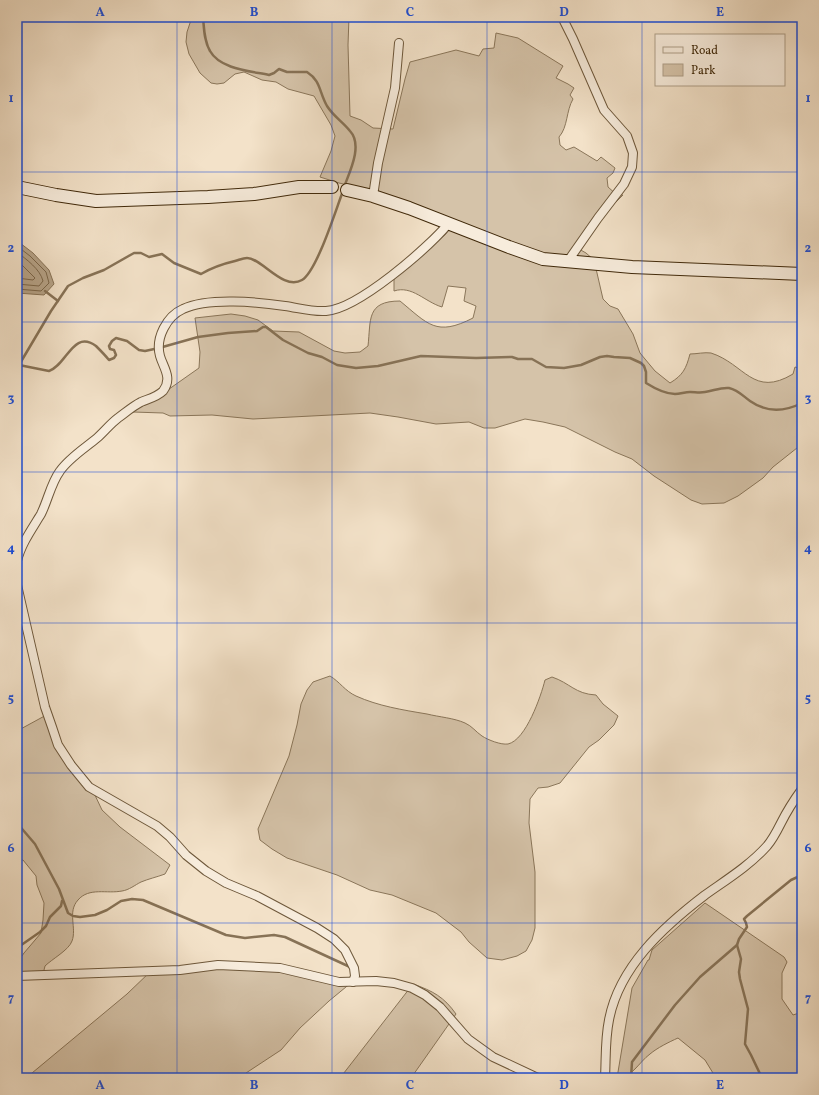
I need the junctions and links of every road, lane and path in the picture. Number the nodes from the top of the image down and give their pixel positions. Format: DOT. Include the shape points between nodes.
graph roads {
  1 [pos="562,17"];
  2 [pos="399,43"];
  3 [pos="17,187"];
  4 [pos="332,187"];
  5 [pos="347,190"];
  6 [pos="373,196"];
  7 [pos="449,223"];
  8 [pos="568,261"];
  9 [pos="802,274"];
  10 [pos="17,561"];
  11 [pos="17,586"];
  12 [pos="802,789"];
  13 [pos="17,976"];
  14 [pos="353,982"];
  15 [pos="538,1078"];
  16 [pos="605,1078"];
  1 -- 8 [label="street" via="604,110 627,136 633,153 632,167 624,184"];
  2 -- 6 [label="street" via="395,88"];
  3 -- 4 [label="street" via="96,201 254,194 299,187"];
  4 -- 5 [label="street"];
  5 -- 6 [label="street"];
  6 -- 7 [label="street"];
  7 -- 8 [label="street" via="531,255"];
  7 -- 10 [label="street" via="426,247 366,294 337,308 320,311 286,306 206,302 182,309 163,329 159,342 159,355 167,376 162,391 140,402 116,420 60,471"];
  8 -- 9 [label="street" via="632,267"];
  11 -- 14 [label="street" via="45,708 58,745 89,787 157,826 206,871 226,883 258,896 334,939 345,950 354,968"];
  12 -- 16 [label="street" via="772,840 738,872 700,899 654,939 631,967 611,1010 606,1032"];
  13 -- 14 [label="street" via="180,970 218,965 280,968 339,982"];
  14 -- 15 [label="street" via="394,983 419,991 440,1007 468,1039 493,1058"];
}
